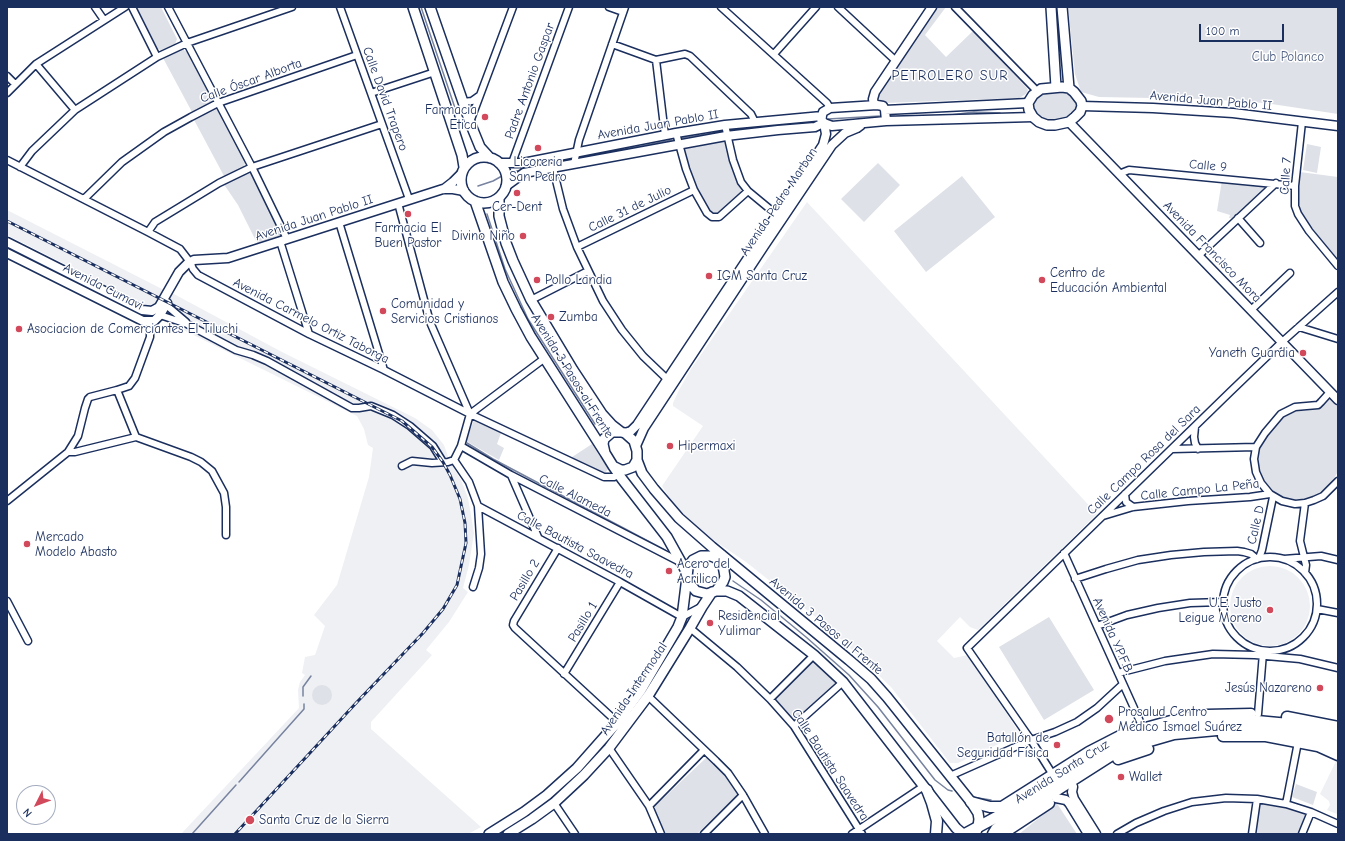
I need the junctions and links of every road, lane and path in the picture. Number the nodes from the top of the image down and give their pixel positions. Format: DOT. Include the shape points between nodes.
graph roads {
  1 [pos="95,7"];
  2 [pos="125,7"];
  3 [pos="132,7"];
  4 [pos="168,7"];
  5 [pos="292,7"];
  6 [pos="340,7"];
  7 [pos="413,7"];
  8 [pos="513,7"];
  9 [pos="569,7"];
  10 [pos="609,7"];
  11 [pos="816,7"];
  12 [pos="838,7"];
  13 [pos="932,7"];
  14 [pos="955,7"];
  15 [pos="1051,7"];
  16 [pos="1062,7"];
  17 [pos="725,8"];
  18 [pos="624,9"];
  19 [pos="426,12"];
  20 [pos="104,20"];
  21 [pos="186,43"];
  22 [pos="612,44"];
  23 [pos="774,54"];
  24 [pos="357,55"];
  25 [pos="158,57"];
  26 [pos="656,60"];
  27 [pos="896,61"];
  28 [pos="36,64"];
  29 [pos="435,72"];
  30 [pos="7,76"];
  31 [pos="15,84"];
  32 [pos="1056,87"];
  33 [pos="1069,88"];
  34 [pos="1037,91"];
  35 [pos="7,93"];
  36 [pos="371,93"];
  37 [pos="479,96"];
  38 [pos="463,102"];
  39 [pos="218,103"];
  40 [pos="1028,103"];
  41 [pos="874,105"];
  42 [pos="1082,106"];
  43 [pos="830,108"];
  44 [pos="75,110"];
  45 [pos="885,110"];
  46 [pos="1033,116"];
  47 [pos="823,121"];
  48 [pos="886,121"];
  49 [pos="470,122"];
  50 [pos="754,122"];
  51 [pos="1069,122"];
  52 [pos="1302,122"];
  53 [pos="382,124"];
  54 [pos="862,124"];
  55 [pos="725,125"];
  56 [pos="1338,126"];
  57 [pos="676,133"];
  58 [pos="665,135"];
  59 [pos="726,136"];
  60 [pos="679,145"];
  61 [pos="577,152"];
  62 [pos="490,158"];
  63 [pos="7,160"];
  64 [pos="499,163"];
  65 [pos="512,163"];
  66 [pos="574,164"];
  67 [pos="20,167"];
  68 [pos="252,167"];
  69 [pos="553,168"];
  70 [pos="463,170"];
  71 [pos="1119,174"];
  72 [pos="1276,183"];
  73 [pos="506,186"];
  74 [pos="1295,186"];
  75 [pos="443,189"];
  76 [pos="694,190"];
  77 [pos="464,191"];
  78 [pos="748,191"];
  79 [pos="499,198"];
  80 [pos="84,199"];
  81 [pos="409,199"];
  82 [pos="475,202"];
  83 [pos="398,203"];
  84 [pos="777,215"];
  85 [pos="1238,218"];
  86 [pos="339,222"];
  87 [pos="148,232"];
  88 [pos="283,240"];
  89 [pos="7,242"];
  90 [pos="1260,243"];
  91 [pos="577,247"];
  92 [pos="8,255"];
  93 [pos="1198,256"];
  94 [pos="187,264"];
  95 [pos="1338,266"];
  96 [pos="588,271"];
  97 [pos="1290,273"];
  98 [pos="102,289"];
  99 [pos="1338,292"];
  100 [pos="98,298"];
  101 [pos="531,300"];
  102 [pos="166,305"];
  103 [pos="1251,310"];
  104 [pos="160,315"];
  105 [pos="150,322"];
  106 [pos="188,324"];
  107 [pos="1299,327"];
  108 [pos="310,334"];
  109 [pos="1338,339"];
  110 [pos="1282,342"];
  111 [pos="545,358"];
  112 [pos="384,370"];
  113 [pos="667,379"];
  114 [pos="117,390"];
  115 [pos="1330,392"];
  116 [pos="1338,400"];
  117 [pos="470,414"];
  118 [pos="1195,427"];
  119 [pos="623,433"];
  120 [pos="136,437"];
  121 [pos="461,446"];
  122 [pos="636,446"];
  123 [pos="1256,447"];
  124 [pos="1172,449"];
  125 [pos="1198,449"];
  126 [pos="68,452"];
  127 [pos="605,453"];
  128 [pos="454,460"];
  129 [pos="637,460"];
  130 [pos="443,462"];
  131 [pos="402,466"];
  132 [pos="613,466"];
  133 [pos="619,475"];
  134 [pos="511,476"];
  135 [pos="1337,484"];
  136 [pos="1125,494"];
  137 [pos="1271,495"];
  138 [pos="7,501"];
  139 [pos="1305,503"];
  140 [pos="478,506"];
  141 [pos="1133,507"];
  142 [pos="1101,516"];
  143 [pos="226,535"];
  144 [pos="538,537"];
  145 [pos="558,548"];
  146 [pos="1237,551"];
  147 [pos="1064,553"];
  148 [pos="706,555"];
  149 [pos="722,555"];
  150 [pos="1305,557"];
  151 [pos="1258,558"];
  152 [pos="1284,559"];
  153 [pos="1338,560"];
  154 [pos="682,563"];
  155 [pos="1244,564"];
  156 [pos="724,571"];
  157 [pos="1305,574"];
  158 [pos="687,575"];
  159 [pos="1075,579"];
  160 [pos="620,582"];
  161 [pos="473,587"];
  162 [pos="714,592"];
  163 [pos="7,601"];
  164 [pos="1222,602"];
  165 [pos="702,606"];
  166 [pos="1317,608"];
  167 [pos="1338,613"];
  168 [pos="682,617"];
  169 [pos="1097,626"];
  170 [pos="690,628"];
  171 [pos="28,641"];
  172 [pos="1291,647"];
  173 [pos="1263,654"];
  174 [pos="814,655"];
  175 [pos="1300,659"];
  176 [pos="1338,668"];
  177 [pos="1118,673"];
  178 [pos="564,674"];
  179 [pos="843,682"];
  180 [pos="1123,684"];
  181 [pos="648,696"];
  182 [pos="770,698"];
  183 [pos="1258,714"];
  184 [pos="617,722"];
  185 [pos="794,726"];
  186 [pos="1143,728"];
  187 [pos="1338,728"];
  188 [pos="1338,736"];
  189 [pos="1031,740"];
  190 [pos="1298,742"];
  191 [pos="1338,746"];
  192 [pos="609,748"];
  193 [pos="704,750"];
  194 [pos="1338,755"];
  195 [pos="577,768"];
  196 [pos="584,775"];
  197 [pos="1053,775"];
  198 [pos="950,776"];
  199 [pos="1073,787"];
  200 [pos="925,788"];
  201 [pos="743,795"];
  202 [pos="1056,798"];
  203 [pos="1257,799"];
  204 [pos="971,802"];
  205 [pos="554,803"];
  206 [pos="1286,804"];
  207 [pos="649,806"];
  208 [pos="1015,807"];
  209 [pos="1000,808"];
  210 [pos="1311,812"];
  211 [pos="991,820"];
  212 [pos="1338,824"];
  213 [pos="977,831"];
  214 [pos="860,832"];
  215 [pos="1091,833"];
  216 [pos="489,834"];
  217 [pos="508,834"];
  218 [pos="575,834"];
  219 [pos="661,834"];
  220 [pos="704,834"];
  221 [pos="765,834"];
  222 [pos="852,834"];
  223 [pos="936,834"];
  224 [pos="964,834"];
  225 [pos="993,834"];
  226 [pos="1002,834"];
  227 [pos="1117,834"];
  228 [pos="1252,834"];
  229 [pos="1302,834"];
  1 -- 20 [label="street"];
  2 -- 20 [label="street"];
  3 -- 25 [label="street"];
  4 -- 21 [label="street"];
  5 -- 21 [label="street"];
  6 -- 24 [label="street, Calle David Trapero"];
  7 -- 19 [label="main road"];
  8 -- 37 [label="street"];
  9 -- 65 [label="street, Padre Antonio Gaspar"];
  10 -- 18 [label="street"];
  11 -- 23 [label="street"];
  12 -- 27 [label="street"];
  13 -- 27 [label="street"];
  14 -- 34 [label="street"];
  15 -- 32 [label="main road"];
  16 -- 33 [label="main road"];
  17 -- 23 [label="street"];
  18 -- 22 [label="street"];
  19 -- 29 [label="main road"];
  19 -- 38 [label="main road"];
  20 -- 28 [label="street"];
  21 -- 25 [label="street"];
  21 -- 39 [label="street"];
  22 -- 26 [label="street"];
  22 -- 61 [label="street" via="578,140"];
  23 -- 43 [label="street"];
  24 -- 36 [label="street, Calle David Trapero"];
  24 -- 39 [label="street, Calle Óscar Alborta"];
  25 -- 44 [label="street"];
  26 -- 50 [label="street" via="685,54 690,56 751,114"];
  26 -- 58 [label="street"];
  27 -- 41 [label="street" via="875,92"];
  28 -- 31 [label="street"];
  28 -- 44 [label="street"];
  29 -- 36 [label="street"];
  29 -- 70 [label="main road" via="462,155"];
  30 -- 31 [label="street"];
  31 -- 35 [label="street"];
  32 -- 33 [label="main road"];
  32 -- 34 [label="main road"];
  33 -- 42 [label="main road" via="1079,97"];
  34 -- 40 [label="main road"];
  36 -- 53 [label="street, Calle David Trapero"];
  37 -- 38 [label="street" via="472,101"];
  37 -- 49 [label="street"];
  38 -- 49 [label="main road"];
  39 -- 68 [label="street"];
  39 -- 80 [label="street, Calle Óscar Alborta" via="164,132 134,153"];
  40 -- 45 [label="street"];
  40 -- 46 [label="main road"];
  41 -- 43 [label="street"];
  41 -- 45 [label="street" via="883,106"];
  42 -- 51 [label="main road" via="1080,112"];
  42 -- 52 [label="street, Avenida Juan Pablo II" via="1233,113"];
  43 -- 47 [label="street" via="823,112"];
  44 -- 67 [label="street" via="32,151"];
  45 -- 48 [label="street"];
  46 -- 48 [label="street"];
  46 -- 51 [label="main road" via="1039,122 1048,125"];
  47 -- 50 [label="street, Avenida Juan Pablo II"];
  47 -- 54 [label="street" via="832,126"];
  47 -- 59 [label="street, Avenida Juan Pablo II" via="815,127"];
  47 -- 84 [label="street, Avenida Pedro Marban" via="826,134 824,145"];
  48 -- 54 [label="street"];
  49 -- 62 [label="main road" via="480,147"];
  50 -- 55 [label="street, Avenida Juan Pablo II"];
  51 -- 71 [label="street, Avenida Francisco Mora"];
  52 -- 56 [label="street, Avenida Juan Pablo II"];
  52 -- 74 [label="street, Calle 7"];
  53 -- 68 [label="street"];
  53 -- 81 [label="street, Calle David Trapero"];
  54 -- 122 [label="street, Avenida Pedro Marban" via="845,133 832,145 644,428"];
  55 -- 57 [label="street, Avenida Juan Pablo II"];
  55 -- 59 [label="street"];
  57 -- 58 [label="street, Avenida Juan Pablo II"];
  57 -- 60 [label="street"];
  58 -- 61 [label="street, Avenida Juan Pablo II"];
  59 -- 60 [label="street, Avenida Juan Pablo II"];
  59 -- 78 [label="street" via="737,172"];
  60 -- 66 [label="street, Avenida Juan Pablo II"];
  60 -- 76 [label="street"];
  61 -- 65 [label="street, Avenida Juan Pablo II"];
  61 -- 66 [label="street"];
  62 -- 64 [label="main road"];
  62 -- 70 [label="main road" via="473,160"];
  63 -- 67 [label="street, Avenida Carmelo Ortiz Taborga"];
  64 -- 65 [label="street, Avenida Juan Pablo II"];
  64 -- 73 [label="main road" via="507,176"];
  66 -- 69 [label="street, Avenida Juan Pablo II"];
  67 -- 80 [label="street, Avenida Carmelo Ortiz Taborga"];
  68 -- 87 [label="street" via="219,183 155,222"];
  68 -- 88 [label="street"];
  69 -- 73 [label="street, Avenida Juan Pablo II" via="524,173"];
  69 -- 91 [label="street" via="563,210"];
  70 -- 75 [label="street, Avenida Juan Pablo II"];
  70 -- 77 [label="main road" via="461,179"];
  71 -- 72 [label="street, Calle 9" via="1128,170"];
  71 -- 93 [label="street, Avenida Francisco Mora"];
  72 -- 74 [label="street, Calle 9"];
  72 -- 85 [label="street"];
  73 -- 79 [label="main road"];
  74 -- 95 [label="street, Calle 7" via="1295,206 1298,214"];
  75 -- 77 [label="street, Avenida Juan Pablo II"];
  75 -- 81 [label="street, Avenida Juan Pablo II"];
  76 -- 78 [label="street" via="712,217 718,217"];
  76 -- 91 [label="street, Calle 31 de Julio"];
  77 -- 82 [label="main road"];
  78 -- 84 [label="street"];
  79 -- 82 [label="main road" via="488,203"];
  79 -- 101 [label="main road, Avenida 3 Pasos al Frente" via="499,216 504,237"];
  80 -- 87 [label="street, Avenida Carmelo Ortiz Taborga"];
  81 -- 83 [label="street, Avenida Juan Pablo II"];
  82 -- 111 [label="main road, Avenida 3 Pasos al Frente" via="503,282 531,337"];
  83 -- 86 [label="street, Avenida Juan Pablo II"];
  83 -- 117 [label="street" via="430,322"];
  84 -- 113 [label="street, Avenida Pedro Marban"];
  85 -- 90 [label="street"];
  85 -- 93 [label="street"];
  86 -- 88 [label="street, Avenida Juan Pablo II"];
  86 -- 112 [label="street"];
  87 -- 94 [label="street, Avenida Carmelo Ortiz Taborga" via="180,249"];
  88 -- 94 [label="street, Avenida Juan Pablo II" via="228,258 206,259"];
  88 -- 108 [label="street"];
  89 -- 98 [label="street, Avenida Cumavi"];
  91 -- 96 [label="street"];
  92 -- 100 [label="street, Avenida Cumavi"];
  93 -- 103 [label="street, Avenida Francisco Mora"];
  94 -- 98 [label="street, Avenida Cumavi" via="179,272 159,307 152,311 142,310"];
  94 -- 102 [label="street, Avenida Cumavi"];
  94 -- 108 [label="street, Avenida Carmelo Ortiz Taborga" via="198,275"];
  96 -- 101 [label="street"];
  96 -- 113 [label="street" via="622,330 643,356"];
  97 -- 103 [label="street"];
  98 -- 100 [label="street"];
  99 -- 107 [label="street, Calle Campo Rosa del Sara"];
  100 -- 105 [label="street, Avenida Cumavi" via="143,321"];
  101 -- 119 [label="main road, Avenida 3 Pasos al Frente" via="572,370 602,414"];
  102 -- 104 [label="street, Avenida Cumavi"];
  102 -- 106 [label="street"];
  103 -- 110 [label="street, Avenida Francisco Mora"];
  104 -- 105 [label="street, Avenida Cumavi"];
  104 -- 106 [label="street"];
  105 -- 114 [label="street" via="150,337 135,378 129,386"];
  106 -- 130 [label="street" via="236,350 267,361 352,408 371,406 393,415 433,446"];
  107 -- 109 [label="street"];
  107 -- 110 [label="street, Calle Campo Rosa del Sara"];
  108 -- 112 [label="street, Avenida Carmelo Ortiz Taborga"];
  110 -- 115 [label="street, Avenida Francisco Mora"];
  110 -- 118 [label="street, Calle Campo Rosa del Sara"];
  111 -- 117 [label="street"];
  111 -- 127 [label="main road, Avenida 3 Pasos al Frente"];
  112 -- 117 [label="street, Avenida Carmelo Ortiz Taborga"];
  113 -- 119 [label="street, Avenida Pedro Marban" via="637,425 631,431"];
  114 -- 120 [label="street"];
  114 -- 126 [label="street" via="88,399 78,436"];
  115 -- 116 [label="street, Avenida Francisco Mora"];
  115 -- 123 [label="street" via="1318,405 1295,406 1281,414 1264,433"];
  117 -- 121 [label="street"];
  117 -- 133 [label="street, Avenida Carmelo Ortiz Taborga" via="604,477"];
  118 -- 124 [label="street, Calle Campo Rosa del Sara"];
  118 -- 125 [label="street" via="1195,443"];
  119 -- 122 [label="main road" via="634,441"];
  119 -- 127 [label="main road" via="612,432 604,439"];
  120 -- 126 [label="street"];
  120 -- 143 [label="street" via="191,457 212,471 224,493"];
  121 -- 128 [label="street"];
  121 -- 134 [label="street, Calle Alameda"];
  122 -- 129 [label="main road"];
  123 -- 125 [label="street"];
  123 -- 137 [label="street" via="1256,472"];
  124 -- 125 [label="street"];
  124 -- 136 [label="street, Calle Campo Rosa del Sara"];
  126 -- 138 [label="street"];
  127 -- 132 [label="main road"];
  128 -- 130 [label="street"];
  128 -- 140 [label="street" via="469,482"];
  129 -- 132 [label="main road" via="629,469 621,470"];
  129 -- 149 [label="main road, Avenida 3 Pasos al Frente" via="642,473 665,503"];
  130 -- 131 [label="street" via="412,461"];
  132 -- 133 [label="main road"];
  133 -- 154 [label="main road" via="667,537"];
  134 -- 144 [label="street"];
  134 -- 154 [label="street, Calle Alameda"];
  135 -- 139 [label="street" via="1323,496"];
  136 -- 141 [label="street, Calle Campo La Peña" via="1126,502"];
  136 -- 142 [label="street, Calle Campo Rosa del Sara"];
  137 -- 139 [label="street" via="1282,501"];
  137 -- 141 [label="street, Calle Campo La Peña"];
  137 -- 151 [label="street, Calle D" via="1262,550"];
  139 -- 150 [label="street" via="1300,541"];
  140 -- 144 [label="street, Calle Bautista Saavedra"];
  140 -- 161 [label="street" via="481,554"];
  141 -- 142 [label="street, Calle Campo La Peña"];
  142 -- 147 [label="street, Calle Campo Rosa del Sara"];
  144 -- 145 [label="street, Calle Bautista Saavedra"];
  145 -- 160 [label="street, Calle Bautista Saavedra"];
  145 -- 178 [label="street, Pasillo 2" via="513,624"];
  146 -- 151 [label="street"];
  146 -- 155 [label="street" via="1244,557"];
  146 -- 159 [label="street" via="1138,560"];
  147 -- 159 [label="street, Avenida Y.P.F.B."];
  147 -- 189 [label="street, Calle Campo Rosa del Sara" via="967,648"];
  148 -- 149 [label="main road"];
  148 -- 156 [label="main road" via="716,558"];
  148 -- 158 [label="main road" via="693,560"];
  149 -- 156 [label="main road"];
  149 -- 198 [label="main road, Avenida 3 Pasos al Frente" via="871,680"];
  150 -- 152 [label="street"];
  150 -- 153 [label="street" via="1321,556"];
  150 -- 157 [label="street"];
  151 -- 152 [label="street"];
  151 -- 155 [label="street"];
  152 -- 157 [label="street"];
  154 -- 158 [label="main road"];
  155 -- 164 [label="street" via="1233,574"];
  156 -- 162 [label="main road" via="723,582"];
  157 -- 166 [label="street" via="1314,590"];
  158 -- 162 [label="main road" via="688,583 696,591"];
  158 -- 168 [label="main road, Avenida Intermodal"];
  159 -- 169 [label="street, Avenida Y.P.F.B."];
  160 -- 168 [label="street, Calle Bautista Saavedra"];
  160 -- 178 [label="street, Pasillo 1"];
  162 -- 165 [label="main road, Avenida Intermodal"];
  162 -- 174 [label="main road" via="723,590 739,596"];
  163 -- 171 [label="street"];
  164 -- 169 [label="street" via="1158,608 1127,615"];
  164 -- 173 [label="street" via="1224,615 1233,634"];
  165 -- 168 [label="street"];
  165 -- 170 [label="main road, Avenida Intermodal"];
  166 -- 167 [label="street"];
  166 -- 172 [label="street" via="1309,631"];
  168 -- 184 [label="main road, Avenida Intermodal" via="641,690"];
  169 -- 177 [label="street, Avenida Y.P.F.B."];
  170 -- 181 [label="main road, Avenida Intermodal"];
  170 -- 182 [label="street, Calle Bautista Saavedra"];
  172 -- 173 [label="street"];
  172 -- 175 [label="street"];
  173 -- 175 [label="street"];
  173 -- 177 [label="street" via="1189,656"];
  173 -- 183 [label="street"];
  174 -- 179 [label="main road"];
  174 -- 182 [label="street"];
  175 -- 176 [label="street"];
  177 -- 180 [label="street, Avenida Y.P.F.B."];
  178 -- 184 [label="street"];
  179 -- 185 [label="street"];
  179 -- 200 [label="main road"];
  180 -- 186 [label="street, Avenida Y.P.F.B."];
  180 -- 189 [label="street" via="1077,722"];
  181 -- 192 [label="main road, Avenida Intermodal"];
  181 -- 193 [label="street"];
  182 -- 185 [label="street, Calle Bautista Saavedra"];
  183 -- 186 [label="main road, Avenida Santa Cruz" via="1207,715"];
  183 -- 187 [label="main road, Avenida Santa Cruz" via="1290,717"];
  184 -- 195 [label="main road, Avenida Intermodal"];
  185 -- 214 [label="street, Calle Bautista Saavedra"];
  186 -- 197 [label="main road, Avenida Santa Cruz" via="1105,742"];
  188 -- 208 [label="main road, Avenida Santa Cruz" via="1289,724 1257,721 1208,722 1173,727 1126,740 1109,748"];
  189 -- 197 [label="street"];
  189 -- 198 [label="street"];
  190 -- 194 [label="main road, Avenida Santa Cruz" via="1318,746"];
  190 -- 199 [label="main road, Avenida Santa Cruz" via="1245,735 1176,741 1115,760"];
  190 -- 206 [label="street"];
  191 -- 225 [label="main road, Avenida Santa Cruz" via="1302,734 1259,728 1174,734 1129,747 1112,755 996,829"];
  192 -- 196 [label="main road, Avenida Intermodal"];
  192 -- 207 [label="street"];
  193 -- 201 [label="street" via="728,773"];
  193 -- 207 [label="street"];
  195 -- 196 [label="main road"];
  195 -- 216 [label="main road, Avenida Intermodal" via="547,795"];
  196 -- 205 [label="main road, Avenida Intermodal"];
  197 -- 209 [label="main road, Avenida Santa Cruz"];
  198 -- 204 [label="main road, Avenida 3 Pasos al Frente"];
  199 -- 202 [label="main road, Avenida Santa Cruz"];
  199 -- 215 [label="street" via="1074,799"];
  200 -- 214 [label="street"];
  200 -- 223 [label="main road" via="937,821"];
  200 -- 224 [label="main road" via="956,828"];
  201 -- 220 [label="street"];
  201 -- 221 [label="street"];
  202 -- 215 [label="street" via="1066,800"];
  202 -- 226 [label="main road, Avenida Santa Cruz"];
  203 -- 206 [label="street"];
  203 -- 227 [label="street" via="1226,798 1192,802 1164,811"];
  203 -- 228 [label="street"];
  204 -- 209 [label="main road"];
  204 -- 213 [label="main road, Avenida 3 Pasos al Frente" via="978,813"];
  205 -- 217 [label="main road, Avenida Intermodal"];
  205 -- 218 [label="street"];
  206 -- 210 [label="street"];
  207 -- 219 [label="street"];
  208 -- 209 [label="main road"];
  208 -- 211 [label="main road, Avenida Santa Cruz"];
  209 -- 211 [label="main road, Avenida Santa Cruz"];
  210 -- 212 [label="street"];
  210 -- 229 [label="street"];
  211 -- 213 [label="main road, Avenida Santa Cruz"];
  213 -- 224 [label="main road, Avenida Santa Cruz"];
  214 -- 222 [label="street"];
}
